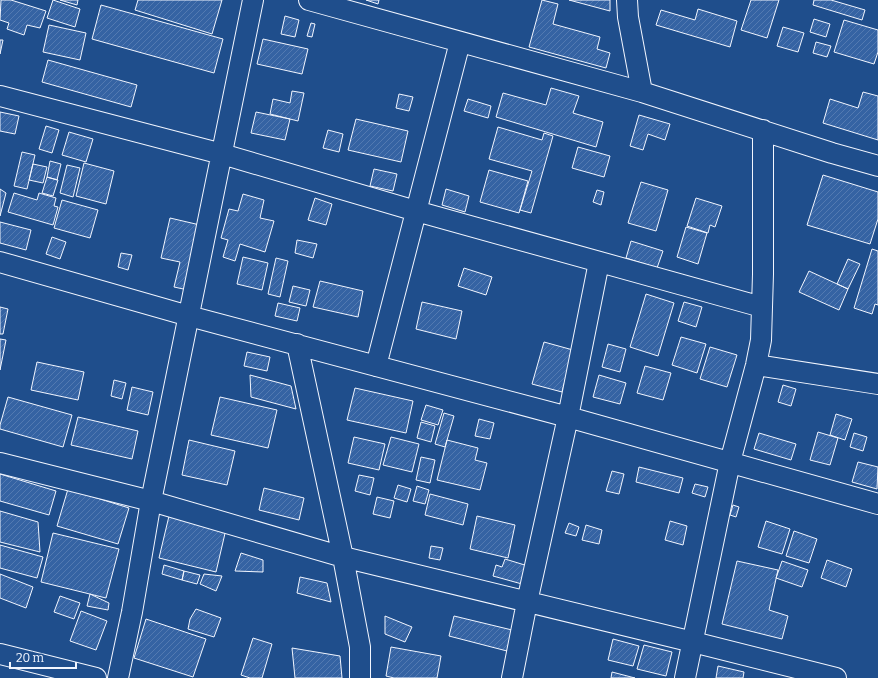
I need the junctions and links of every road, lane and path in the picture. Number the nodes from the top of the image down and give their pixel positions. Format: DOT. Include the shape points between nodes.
graph roads {
  1 [pos="253,0"];
  2 [pos="309,0"];
  3 [pos="627,0"];
  4 [pos="460,42"];
  5 [pos="642,92"];
  6 [pos="0,96"];
  7 [pos="763,130"];
  8 [pos="222,154"];
  9 [pos="878,166"];
  10 [pos="416,211"];
  11 [pos="0,262"];
  12 [pos="599,262"];
  13 [pos="762,307"];
  14 [pos="189,316"];
  15 [pos="297,344"];
  16 [pos="756,365"];
  17 [pos="376,366"];
  18 [pos="878,384"];
  19 [pos="568,417"];
  20 [pos="730,462"];
  21 [pos="0,463"];
  22 [pos="151,501"];
  23 [pos="878,504"];
  24 [pos="343,557"];
  25 [pos="527,602"];
  26 [pos="693,642"];
  27 [pos="0,654"];
  28 [pos="96,678"];
  29 [pos="118,678"];
  30 [pos="360,678"];
  31 [pos="512,678"];
  32 [pos="685,678"];
  33 [pos="836,678"];
  1 -- 8 [label="street"];
  2 -- 4 [label="street"];
  3 -- 5 [label="street"];
  4 -- 5 [label="street"];
  4 -- 10 [label="street"];
  5 -- 7 [label="street"];
  6 -- 8 [label="street"];
  7 -- 9 [label="street"];
  7 -- 13 [label="street"];
  8 -- 10 [label="street"];
  8 -- 14 [label="street"];
  10 -- 12 [label="street"];
  10 -- 17 [label="street"];
  11 -- 14 [label="street"];
  12 -- 13 [label="street"];
  12 -- 19 [label="street"];
  13 -- 16 [label="street" via="761,340"];
  14 -- 15 [label="street"];
  14 -- 22 [label="street"];
  15 -- 17 [label="street"];
  15 -- 24 [label="street"];
  16 -- 18 [label="street"];
  16 -- 20 [label="street"];
  17 -- 19 [label="street"];
  19 -- 20 [label="street"];
  19 -- 25 [label="street"];
  20 -- 23 [label="street"];
  20 -- 26 [label="street"];
  21 -- 22 [label="street"];
  22 -- 24 [label="street"];
  22 -- 29 [label="street"];
  24 -- 25 [label="street"];
  24 -- 30 [label="street" via="360,647"];
  25 -- 26 [label="street"];
  25 -- 31 [label="street"];
  26 -- 32 [label="street"];
  26 -- 33 [label="street"];
  27 -- 28 [label="street"];
}
